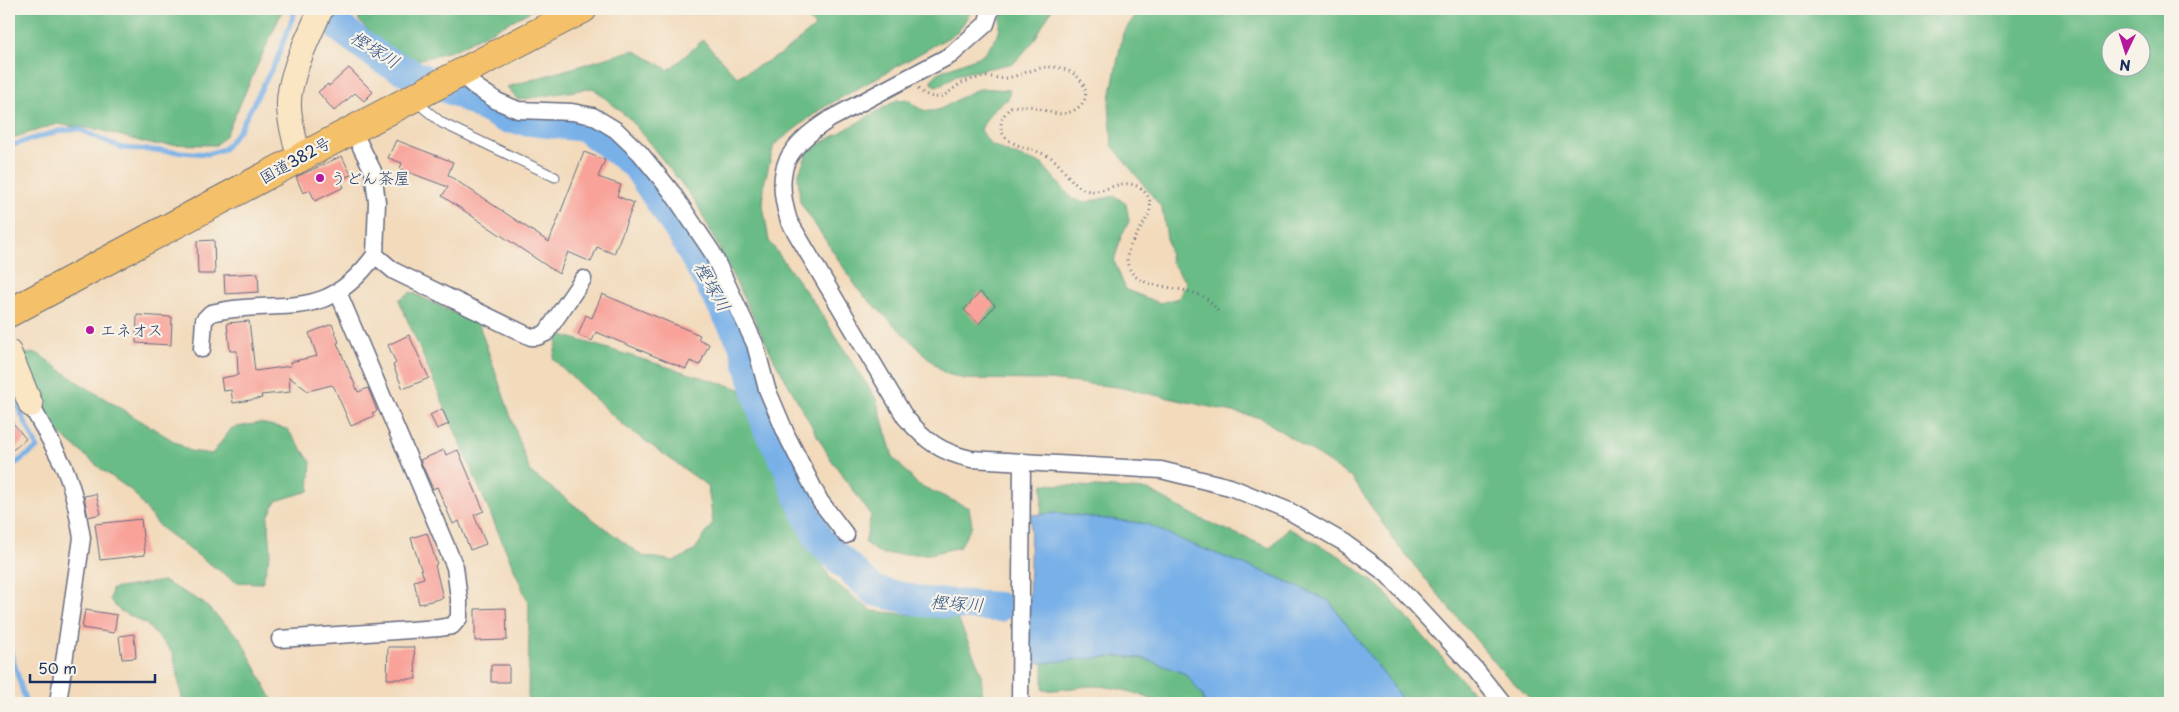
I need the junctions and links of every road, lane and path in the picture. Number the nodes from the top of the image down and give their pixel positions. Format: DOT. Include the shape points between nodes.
graph roads {
  1 [pos="321,9"];
  2 [pos="582,9"];
  3 [pos="991,9"];
  4 [pos="453,76"];
  5 [pos="906,79"];
  6 [pos="416,96"];
  7 [pos="352,129"];
  8 [pos="299,157"];
  9 [pos="555,177"];
  10 [pos="376,255"];
  11 [pos="583,279"];
  12 [pos="338,292"];
  13 [pos="9,313"];
  14 [pos="1220,313"];
  15 [pos="202,349"];
  16 [pos="9,352"];
  17 [pos="32,405"];
  18 [pos="1022,462"];
  19 [pos="846,535"];
  20 [pos="280,638"];
  21 [pos="58,703"];
  22 [pos="1020,703"];
  23 [pos="1502,703"];
  1 -- 8 [label="street" via="290,91 289,108"];
  2 -- 4 [label="highway, 国道382号"];
  3 -- 5 [label="street" via="986,24 951,55"];
  4 -- 6 [label="highway, 国道382号"];
  4 -- 19 [label="street" via="518,110 593,116 616,130 640,154 671,191 712,252 754,344 767,389 787,436 820,501"];
  5 -- 14 [label="path" via="933,97 982,77 1007,78 1060,67 1077,75 1085,87 1082,103 1066,113 1011,107 1002,120 1006,139 1045,154 1086,190 1107,190 1115,184 1139,188 1148,198 1149,212 1145,224 1130,242 1130,269 1142,280 1206,298"];
  5 -- 18 [label="street" via="810,132 794,148 786,164 782,199 789,221 905,417 916,430 949,454 971,459"];
  6 -- 7 [label="highway, 国道382号"];
  6 -- 9 [label="lane" via="442,123"];
  7 -- 8 [label="highway, 国道382号"];
  7 -- 10 [label="street" via="373,172 377,202"];
  8 -- 13 [label="highway, 国道382号"];
  10 -- 11 [label="street" via="383,264 406,278 530,338 546,333"];
  10 -- 12 [label="street" via="362,273"];
  12 -- 15 [label="street" via="309,304 211,313 204,320"];
  12 -- 20 [label="street" via="455,567 459,618 452,626 439,628"];
  16 -- 17 [label="street"];
  17 -- 21 [label="street" via="71,485 82,538"];
  18 -- 22 [label="street"];
  18 -- 23 [label="street" via="1161,470 1230,487 1289,511 1343,542 1387,574"];
}
